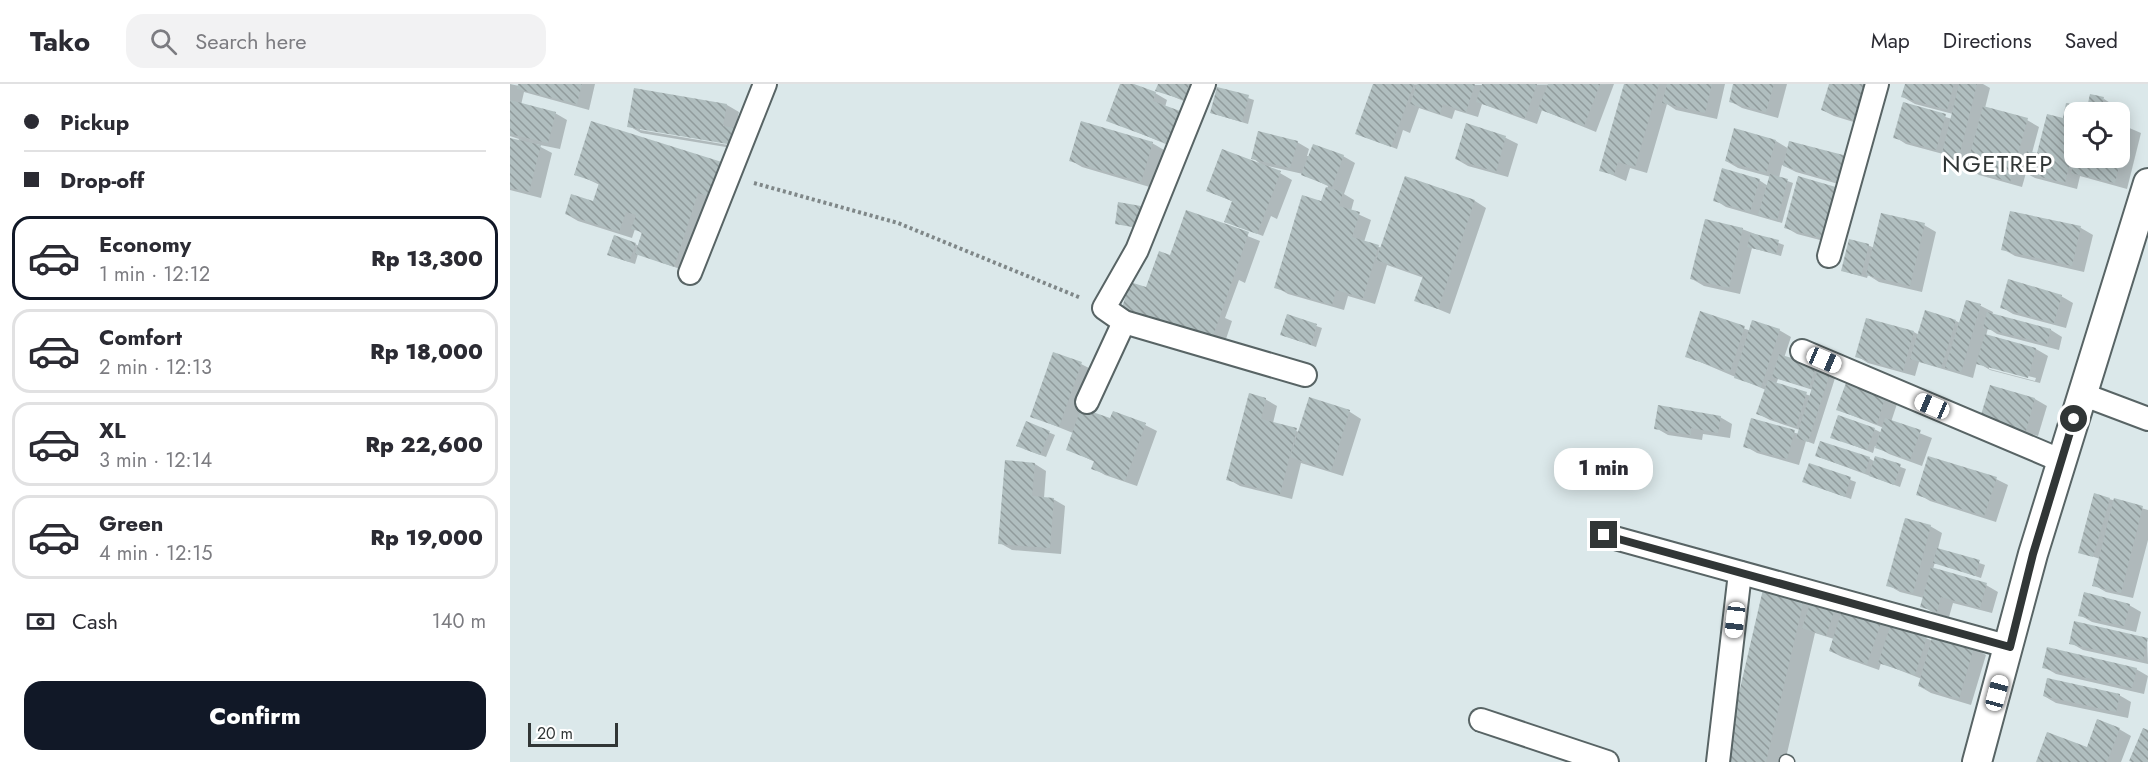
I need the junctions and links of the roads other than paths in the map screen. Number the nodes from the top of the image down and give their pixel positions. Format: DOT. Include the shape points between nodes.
graph roads {
  1 [pos="765,84"];
  2 [pos="1204,84"];
  3 [pos="1877,84"];
  4 [pos="2148,183"];
  5 [pos="1829,256"];
  6 [pos="690,273"];
  7 [pos="1124,322"];
  8 [pos="1802,351"];
  9 [pos="1305,375"];
  10 [pos="2080,398"];
  11 [pos="1087,402"];
  12 [pos="2148,419"];
  13 [pos="2062,461"];
  14 [pos="1604,535"];
  15 [pos="1740,573"];
  16 [pos="2010,647"];
  17 [pos="1481,720"];
  18 [pos="1607,762"];
  19 [pos="1718,762"];
  20 [pos="1977,762"];
  1 -- 6 [label="street"];
  2 -- 7 [label="street" via="1137,250 1104,308"];
  3 -- 5 [label="street"];
  4 -- 10 [label="street"];
  7 -- 9 [label="street"];
  7 -- 11 [label="street"];
  8 -- 13 [label="street"];
  10 -- 12 [label="street" via="2095,399"];
  10 -- 13 [label="street"];
  13 -- 16 [label="street"];
  14 -- 15 [label="street"];
  15 -- 16 [label="street"];
  15 -- 19 [label="street"];
  16 -- 20 [label="street"];
  17 -- 18 [label="street"];
}
